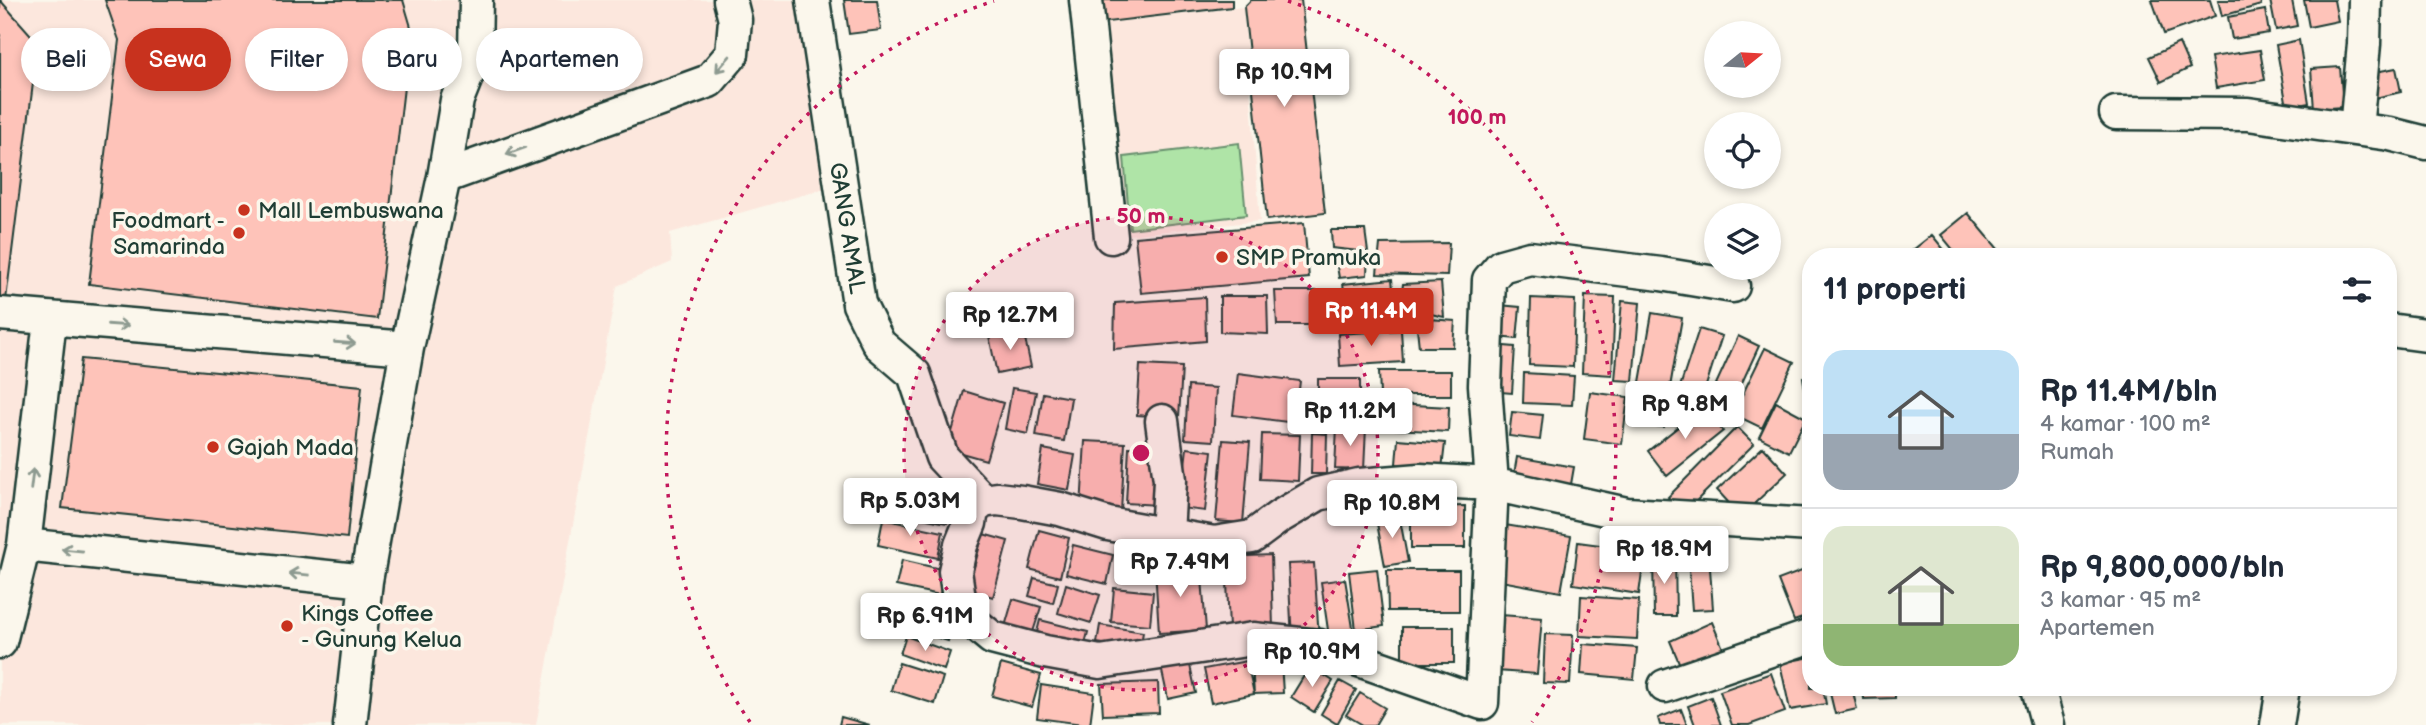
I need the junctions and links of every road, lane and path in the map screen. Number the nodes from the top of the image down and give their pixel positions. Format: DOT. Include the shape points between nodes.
graph roads {
  1 [pos="730,0"];
  2 [pos="813,0"];
  3 [pos="1086,0"];
  4 [pos="2365,0"];
  5 [pos="485,3"];
  6 [pos="2116,113"];
  7 [pos="2356,128"];
  8 [pos="2426,143"];
  9 [pos="444,177"];
  10 [pos="1111,237"];
  11 [pos="1732,286"];
  12 [pos="0,314"];
  13 [pos="50,320"];
  14 [pos="2397,331"];
  15 [pos="2426,335"];
  16 [pos="407,348"];
  17 [pos="1162,421"];
  18 [pos="1492,484"];
  19 [pos="983,501"];
  20 [pos="1802,524"];
  21 [pos="1167,535"];
  22 [pos="24,545"];
  23 [pos="366,581"];
  24 [pos="1802,639"];
  25 [pos="0,642"];
  26 [pos="1665,686"];
  27 [pos="2040,696"];
  28 [pos="2282,696"];
  29 [pos="350,725"];
  30 [pos="2048,725"];
  31 [pos="2277,725"];
  1 -- 9 [label="street, one-way" via="735,20 732,54 709,81"];
  2 -- 19 [label="street, GANG AMAL" via="859,304 879,344 914,374 942,457"];
  3 -- 10 [label="street"];
  4 -- 7 [label="street"];
  5 -- 9 [label="street" via="475,55 457,100"];
  6 -- 7 [label="street" via="2248,114"];
  7 -- 8 [label="street"];
  9 -- 16 [label="street"];
  11 -- 18 [label="street" via="1530,258 1501,266 1489,280 1485,385"];
  12 -- 13 [label="street"];
  13 -- 16 [label="street, one-way"];
  22 -- 13 [label="street, one-way"];
  14 -- 15 [label="street"];
  16 -- 23 [label="street"];
  17 -- 21 [label="street" via="1170,480"];
  18 -- 19 [label="street" via="1482,703 1319,646 1253,639 1100,662 992,638 969,619 955,571 972,510"];
  18 -- 20 [label="street" via="1627,514"];
  18 -- 21 [label="street" via="1420,480 1359,485 1318,494 1252,537 1214,543"];
  19 -- 21 [label="street" via="1060,509"];
  23 -- 22 [label="street, one-way"];
  22 -- 25 [label="street"];
  23 -- 29 [label="street"];
  24 -- 26 [label="street"];
  27 -- 30 [label="street"];
  28 -- 31 [label="street"];
}
